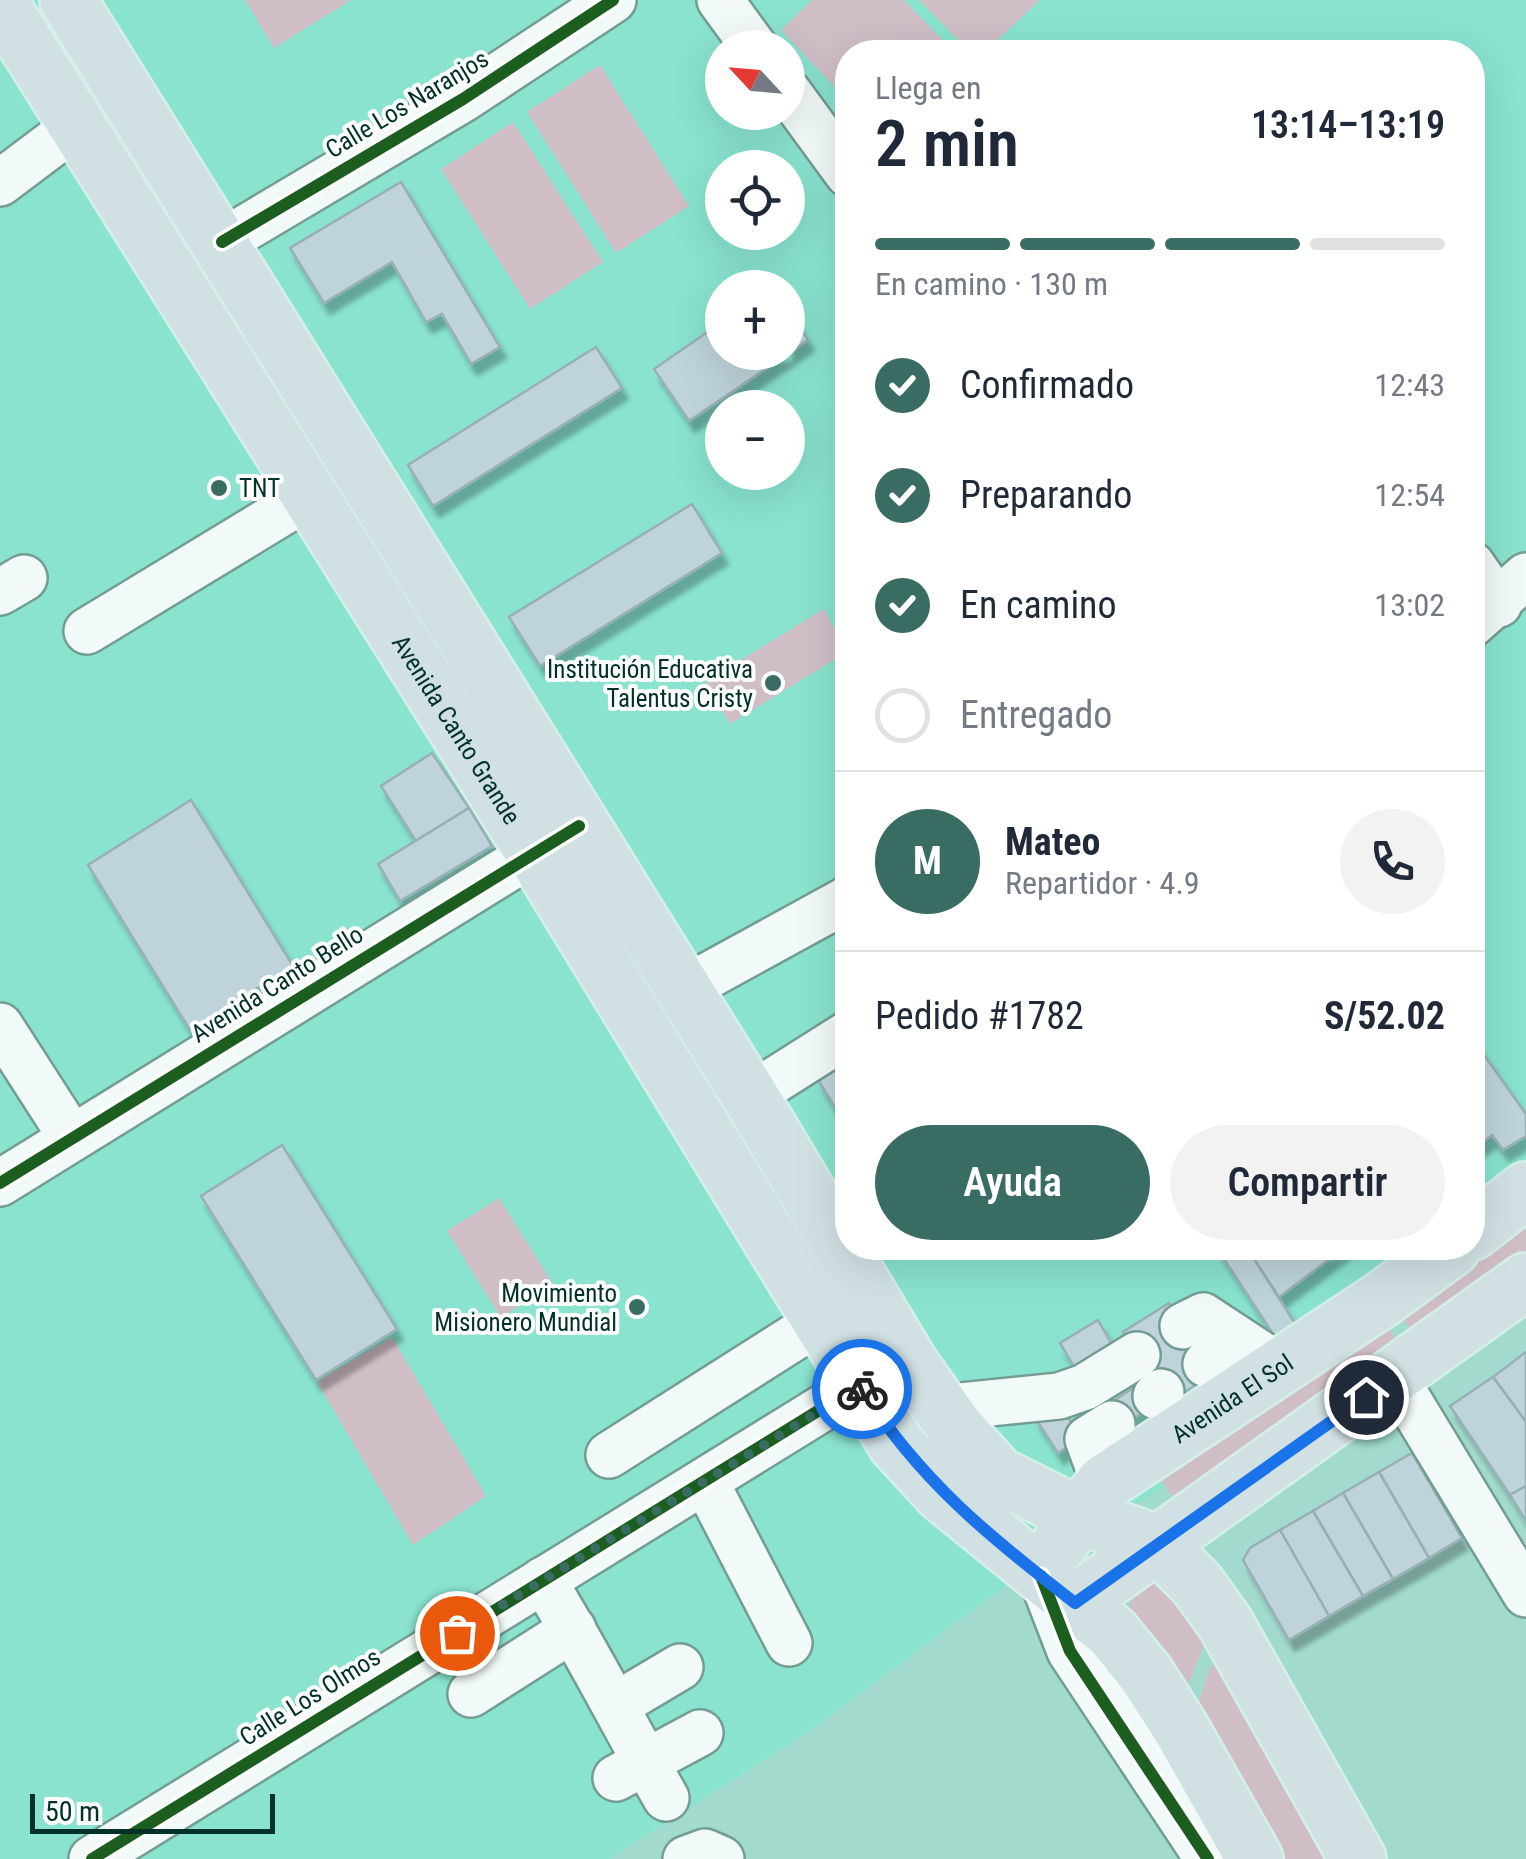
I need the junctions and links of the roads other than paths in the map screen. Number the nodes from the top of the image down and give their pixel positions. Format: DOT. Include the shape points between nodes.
graph roads {
  1 [pos="68,0"];
  2 [pos="613,0"];
  3 [pos="720,0"];
  4 [pos="0,3"];
  5 [pos="741,30"];
  6 [pos="805,115"];
  7 [pos="77,125"];
  8 [pos="835,156"];
  9 [pos="0,182"];
  10 [pos="222,242"];
  11 [pos="310,495"];
  12 [pos="87,631"];
  13 [pos="556,839"];
  14 [pos="835,906"];
  15 [pos="682,990"];
  16 [pos="0,1026"];
  17 [pos="835,1042"];
  18 [pos="750,1096"];
  19 [pos="72,1138"];
  20 [pos="0,1182"];
  21 [pos="1526,1190"];
  22 [pos="1485,1222"];
  23 [pos="835,1240"];
  24 [pos="847,1260"];
  25 [pos="1429,1260"];
  26 [pos="1526,1281"];
  27 [pos="820,1321"];
  28 [pos="1183,1326"];
  29 [pos="1138,1355"];
  30 [pos="1242,1357"];
  31 [pos="1395,1378"];
  32 [pos="860,1386"];
  33 [pos="1059,1396"];
  34 [pos="942,1408"];
  35 [pos="609,1456"];
  36 [pos="1095,1465"];
  37 [pos="705,1480"];
  38 [pos="1156,1543"];
  39 [pos="543,1580"];
  40 [pos="1058,1589"];
  41 [pos="1526,1594"];
  42 [pos="573,1629"];
  43 [pos="789,1643"];
  44 [pos="680,1667"];
  45 [pos="471,1694"];
  46 [pos="616,1705"];
  47 [pos="700,1733"];
  48 [pos="92,1859"];
  49 [pos="686,1859"];
  50 [pos="720,1859"];
  51 [pos="1208,1859"];
  52 [pos="1255,1859"];
  53 [pos="1358,1859"];
  1 -- 10 [label="main road, Avenida Canto Grande"];
  2 -- 10 [label="street, Calle Los Naranjos" via="463,99"];
  3 -- 5 [label="street"];
  4 -- 7 [label="main road, Avenida Canto Grande"];
  6 -- 8 [label="street"];
  7 -- 9 [label="street"];
  7 -- 11 [label="main road, Avenida Canto Grande"];
  10 -- 13 [label="main road, Avenida Canto Grande"];
  11 -- 12 [label="street"];
  11 -- 13 [label="main road, Avenida Canto Grande"];
  13 -- 15 [label="main road, Avenida Canto Grande"];
  13 -- 19 [label="street, Avenida Canto Bello"];
  13 -- 27 [label="main road, Avenida Canto Grande"];
  14 -- 15 [label="street"];
  15 -- 18 [label="main road, Avenida Canto Grande"];
  16 -- 19 [label="street"];
  17 -- 18 [label="street"];
  18 -- 23 [label="main road, Avenida Canto Grande"];
  19 -- 20 [label="street, Avenida Canto Bello"];
  21 -- 22 [label="main road"];
  24 -- 34 [label="main road, Avenida Canto Grande"];
  25 -- 30 [label="main road, Avenida El Sol"];
  26 -- 31 [label="main road"];
  27 -- 32 [label="main road, Avenida Canto Grande"];
  27 -- 35 [label="street"];
  28 -- 30 [label="street" via="1203,1316"];
  29 -- 33 [label="street"];
  30 -- 36 [label="main road, Avenida El Sol"];
  31 -- 38 [label="main road"];
  31 -- 41 [label="street"];
  32 -- 37 [label="street, Calle Los Olmos"];
  32 -- 40 [label="main road, Avenida Canto Grande" via="896,1444 942,1494"];
  33 -- 34 [label="street"];
  33 -- 36 [label="street"];
  34 -- 36 [label="main road, Avenida Canto Grande" via="998,1475"];
  36 -- 38 [label="main road, Avenida Canto Grande"];
  36 -- 40 [label="main road, Avenida El Sol"];
  37 -- 39 [label="street, Calle Los Olmos"];
  37 -- 43 [label="street"];
  38 -- 40 [label="main road"];
  38 -- 53 [label="main road" via="1198,1584 1225,1624"];
  39 -- 42 [label="street"];
  39 -- 48 [label="street, Calle Los Olmos"];
  40 -- 51 [label="street" via="1070,1651"];
  40 -- 52 [label="main road, Avenida Canto Grande" via="1112,1632 1147,1675"];
  42 -- 45 [label="street"];
  42 -- 46 [label="street"];
  44 -- 46 [label="street"];
  46 -- 47 [label="street" via="643,1779"];
  49 -- 50 [label="street" via="701,1852"];
}
